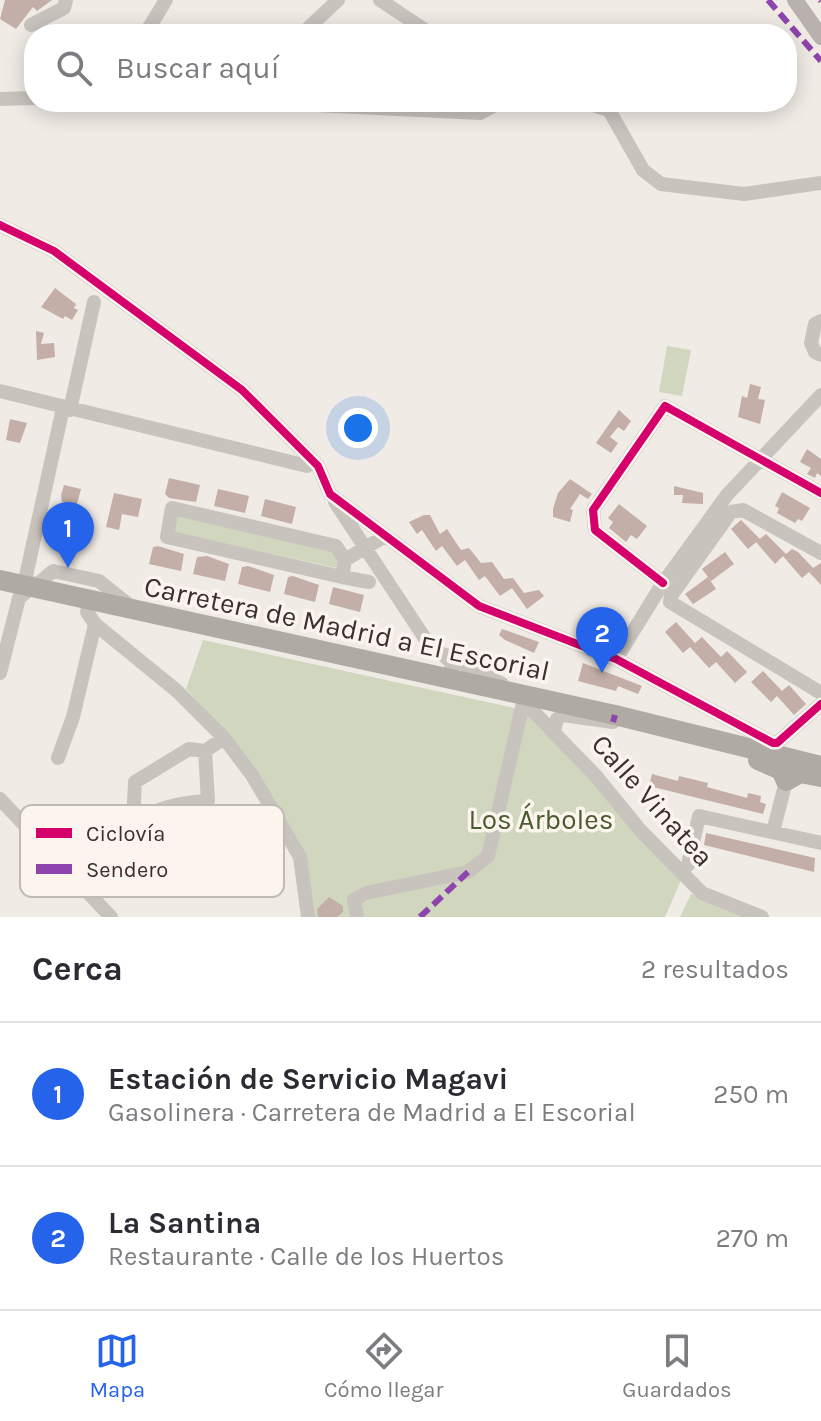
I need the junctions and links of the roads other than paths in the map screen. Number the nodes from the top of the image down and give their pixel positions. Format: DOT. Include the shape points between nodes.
graph roads {
  1 [pos="66,0"];
  2 [pos="166,0"];
  3 [pos="338,0"];
  4 [pos="380,0"];
  5 [pos="795,0"];
  6 [pos="33,24"];
  7 [pos="151,24"];
  8 [pos="313,24"];
  9 [pos="416,24"];
  10 [pos="821,37"];
  11 [pos="24,98"];
  12 [pos="0,99"];
  13 [pos="437,112"];
  14 [pos="482,112"];
  15 [pos="610,112"];
  16 [pos="821,183"];
  17 [pos="0,225"];
  18 [pos="94,302"];
  19 [pos="821,321"];
  20 [pos="821,355"];
  21 [pos="0,391"];
  22 [pos="821,395"];
  23 [pos="66,409"];
  24 [pos="761,460"];
  25 [pos="312,466"];
  26 [pos="821,493"];
  27 [pos="330,494"];
  28 [pos="391,540"];
  29 [pos="821,553"];
  30 [pos="370,556"];
  31 [pos="345,560"];
  32 [pos="342,577"];
  33 [pos="0,580"];
  34 [pos="369,582"];
  35 [pos="663,583"];
  36 [pos="0,587"];
  37 [pos="25,589"];
  38 [pos="92,616"];
  39 [pos="436,649"];
  40 [pos="616,659"];
  41 [pos="0,673"];
  42 [pos="443,677"];
  43 [pos="821,693"];
  44 [pos="523,700"];
  45 [pos="821,704"];
  46 [pos="613,722"];
  47 [pos="554,731"];
  48 [pos="224,738"];
  49 [pos="777,743"];
  50 [pos="205,751"];
  51 [pos="751,756"];
  52 [pos="58,758"];
  53 [pos="821,765"];
  54 [pos="821,775"];
  55 [pos="786,781"];
  56 [pos="0,799"];
  57 [pos="134,805"];
  58 [pos="172,805"];
  59 [pos="270,805"];
  60 [pos="20,820"];
  61 [pos="284,830"];
  62 [pos="773,832"];
  63 [pos="821,843"];
  64 [pos="688,865"];
  65 [pos="92,897"];
  66 [pos="111,917"];
  67 [pos="308,917"];
  68 [pos="357,917"];
  69 [pos="762,917"];
  1 -- 6 [label="street" via="64,8"];
  2 -- 7 [label="street"];
  3 -- 8 [label="street"];
  4 -- 9 [label="street"];
  5 -- 10 [label="main road"];
  11 -- 12 [label="street"];
  13 -- 14 [label="street"];
  15 -- 16 [label="street" via="643,170 661,184 744,194"];
  17 -- 25 [label="street" via="54,251 242,390"];
  18 -- 23 [label="street"];
  19 -- 20 [label="street" via="815,324 811,343"];
  21 -- 23 [label="street"];
  22 -- 24 [label="street"];
  23 -- 25 [label="street"];
  23 -- 37 [label="street"];
  24 -- 26 [label="street"];
  24 -- 35 [label="street" via="727,495"];
  24 -- 35 [label="street" via="665,406 593,510 595,530"];
  25 -- 27 [label="street"];
  25 -- 28 [label="street"];
  27 -- 28 [label="street"];
  27 -- 30 [label="street"];
  28 -- 30 [label="street"];
  28 -- 40 [label="street" via="479,606"];
  29 -- 43 [label="street" via="743,510 731,512 670,602"];
  30 -- 31 [label="street"];
  30 -- 39 [label="street"];
  31 -- 32 [label="street"];
  31 -- 32 [label="street" via="336,546 172,508 167,537"];
  32 -- 34 [label="street"];
  33 -- 37 [label="highway, Carretera de Madrid a El Escorial"];
  35 -- 40 [label="street"];
  36 -- 37 [label="highway, Carretera de Madrid a El Escorial"];
  37 -- 38 [label="highway, Carretera de Madrid a El Escorial"];
  37 -- 41 [label="street"];
  37 -- 42 [label="highway, Carretera de Madrid a El Escorial"];
  38 -- 44 [label="highway, Carretera de Madrid a El Escorial"];
  38 -- 48 [label="street"];
  38 -- 52 [label="street" via="73,717"];
  39 -- 42 [label="street" via="453,668"];
  39 -- 44 [label="street, Calle Vinatea"];
  40 -- 49 [label="street"];
  42 -- 44 [label="highway, Carretera de Madrid a El Escorial"];
  44 -- 46 [label="highway, Carretera de Madrid a El Escorial"];
  44 -- 47 [label="street, Calle Vinatea"];
  44 -- 53 [label="highway, Carretera de Madrid a El Escorial"];
  44 -- 68 [label="street" via="488,856 468,872 366,893 354,900"];
  45 -- 49 [label="street"];
  46 -- 47 [label="street, Calle Vinatea" via="563,715"];
  46 -- 51 [label="highway, Carretera de Madrid a El Escorial"];
  47 -- 69 [label="street, Calle Vinatea" via="702,893"];
  48 -- 50 [label="street"];
  48 -- 59 [label="street"];
  49 -- 53 [label="highway"];
  50 -- 57 [label="street" via="189,749 135,782"];
  50 -- 58 [label="street" via="208,801"];
  51 -- 54 [label="highway, Carretera de Madrid a El Escorial"];
  51 -- 55 [label="highway" via="781,770"];
  54 -- 55 [label="highway" via="800,773"];
  55 -- 62 [label="street"];
  56 -- 60 [label="street"];
  61 -- 67 [label="street" via="300,857"];
  62 -- 63 [label="street"];
  62 -- 64 [label="street" via="699,816"];
  65 -- 66 [label="street"];
}
